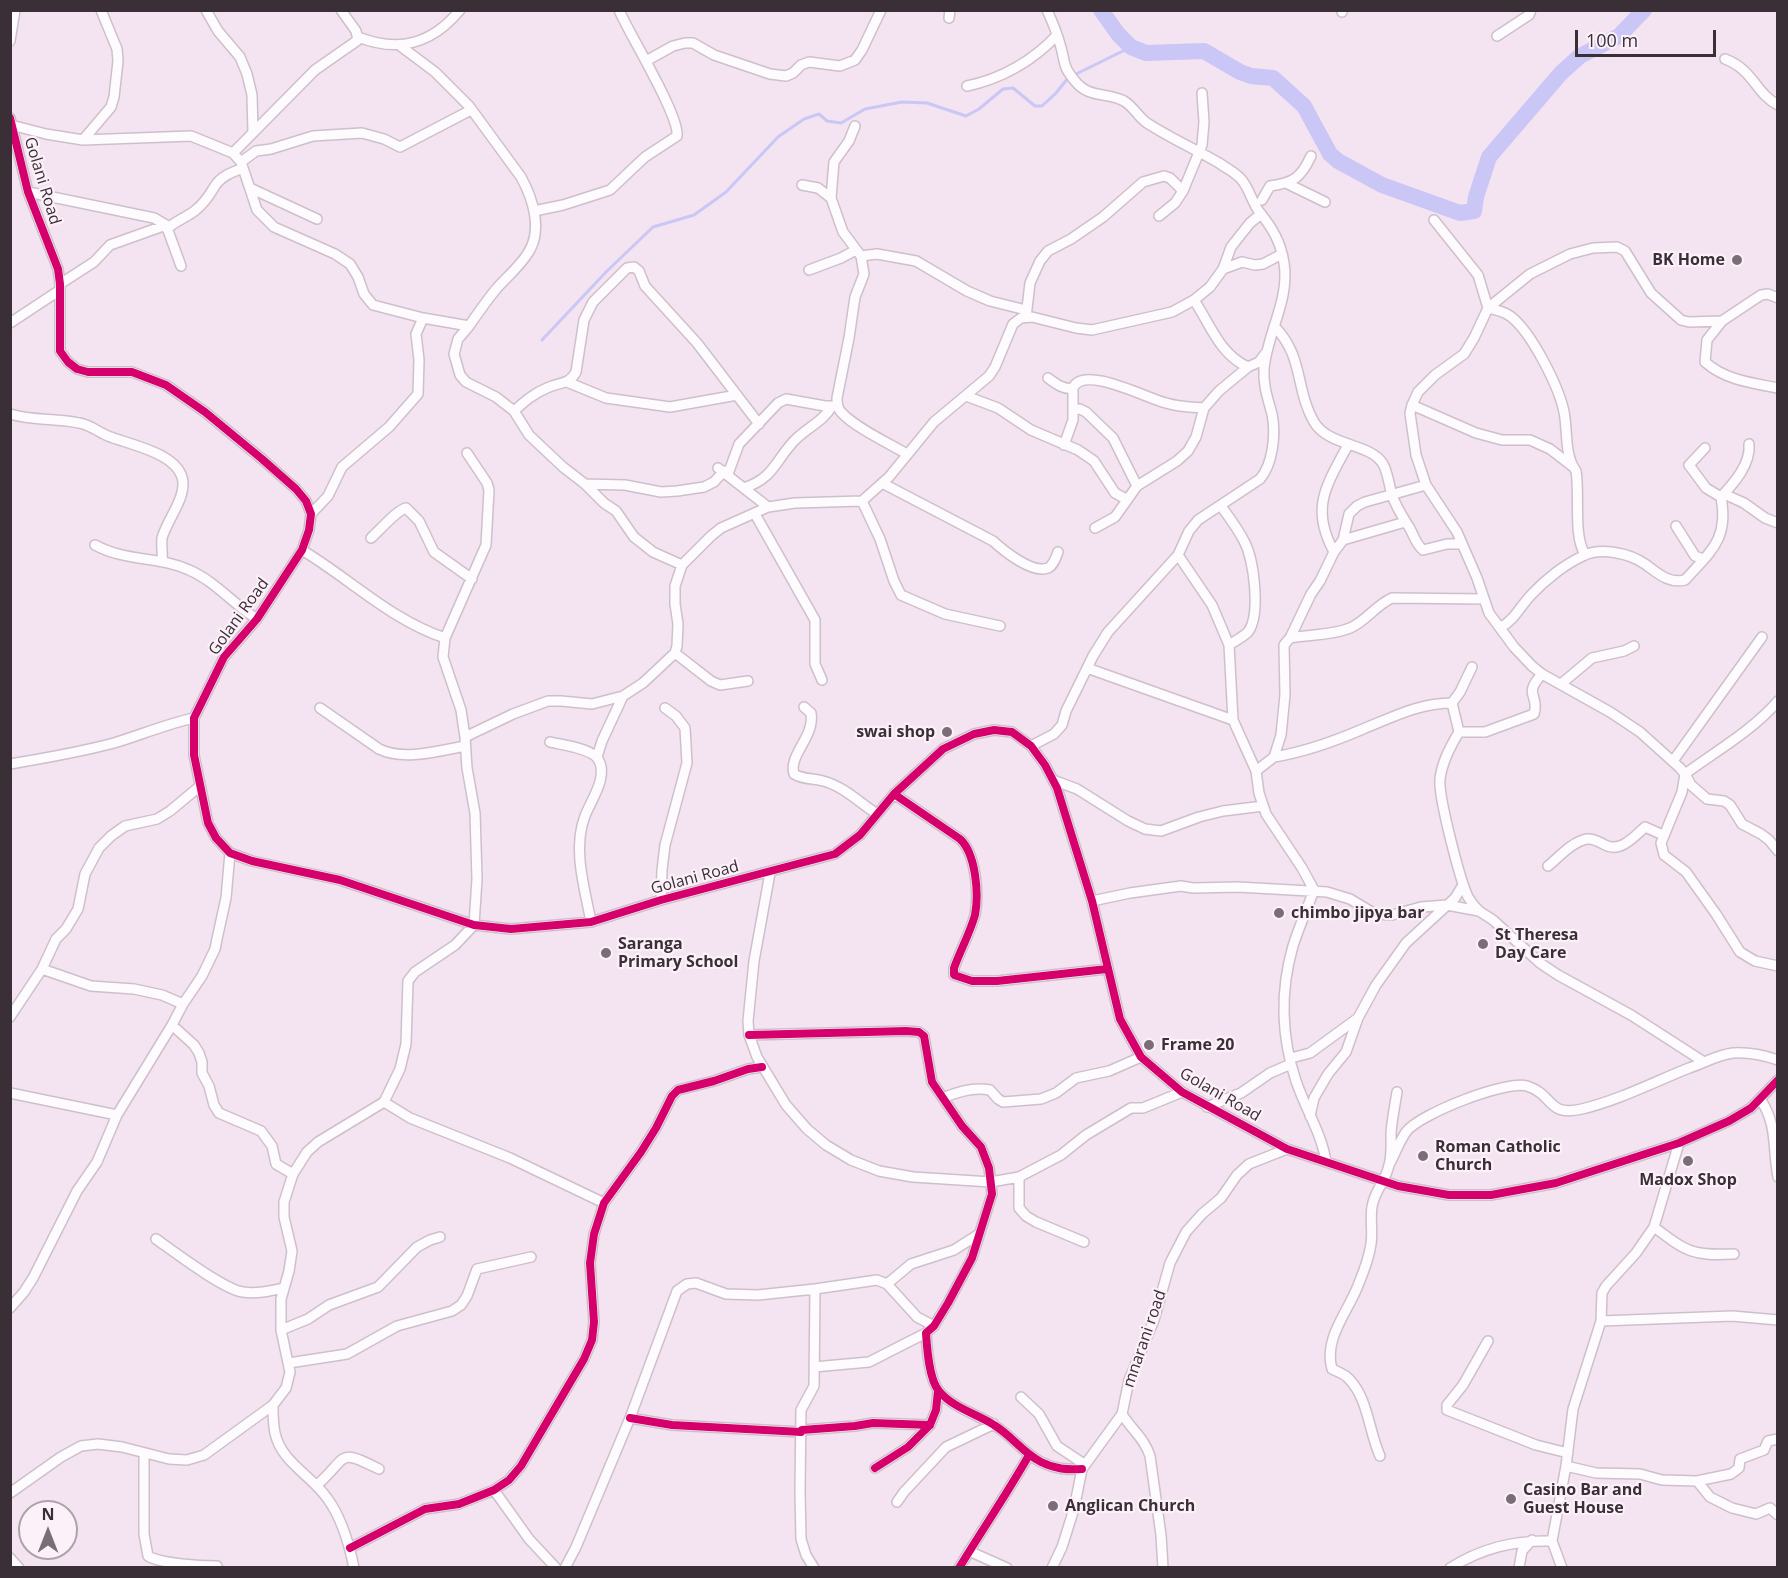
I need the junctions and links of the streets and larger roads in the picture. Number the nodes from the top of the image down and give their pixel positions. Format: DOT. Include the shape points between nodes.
graph roads {
  1 [pos="15,10"];
  2 [pos="101,10"];
  3 [pos="206,10"];
  4 [pos="341,10"];
  5 [pos="460,10"];
  6 [pos="619,10"];
  7 [pos="881,10"];
  8 [pos="1047,10"];
  9 [pos="1531,10"];
  10 [pos="1057,35"];
  11 [pos="1497,36"];
  12 [pos="358,37"];
  13 [pos="10,42"];
  14 [pos="399,45"];
  15 [pos="1725,59"];
  16 [pos="646,61"];
  17 [pos="966,86"];
  18 [pos="1202,93"];
  19 [pos="1778,105"];
  20 [pos="471,110"];
  21 [pos="10,118"];
  22 [pos="11,125"];
  23 [pos="855,126"];
  24 [pos="253,132"];
  25 [pos="83,140"];
  26 [pos="1199,151"];
  27 [pos="233,153"];
  28 [pos="1311,156"];
  29 [pos="242,165"];
  30 [pos="1286,183"];
  31 [pos="802,185"];
  32 [pos="1270,186"];
  33 [pos="250,188"];
  34 [pos="1183,191"];
  35 [pos="1250,191"];
  36 [pos="28,192"];
  37 [pos="831,198"];
  38 [pos="1262,200"];
  39 [pos="1325,202"];
  40 [pos="534,211"];
  41 [pos="1260,214"];
  42 [pos="1159,216"];
  43 [pos="317,219"];
  44 [pos="1434,220"];
  45 [pos="167,227"];
  46 [pos="858,253"];
  47 [pos="1282,254"];
  48 [pos="181,266"];
  49 [pos="1223,269"];
  50 [pos="809,270"];
  51 [pos="60,287"];
  52 [pos="1778,298"];
  53 [pos="1194,300"];
  54 [pos="1488,308"];
  55 [pos="1026,313"];
  56 [pos="423,318"];
  57 [pos="1722,321"];
  58 [pos="10,323"];
  59 [pos="469,326"];
  60 [pos="1274,326"];
  61 [pos="1265,354"];
  62 [pos="1248,367"];
  63 [pos="1048,378"];
  64 [pos="567,382"];
  65 [pos="1073,388"];
  66 [pos="1778,388"];
  67 [pos="737,395"];
  68 [pos="966,396"];
  69 [pos="1412,405"];
  70 [pos="834,406"];
  71 [pos="1204,408"];
  72 [pos="1074,410"];
  73 [pos="514,411"];
  74 [pos="10,414"];
  75 [pos="759,424"];
  76 [pos="1749,444"];
  77 [pos="1064,445"];
  78 [pos="1348,445"];
  79 [pos="1705,448"];
  80 [pos="467,453"];
  81 [pos="907,454"];
  82 [pos="1572,466"];
  83 [pos="723,471"];
  84 [pos="585,483"];
  85 [pos="882,483"];
  86 [pos="1426,485"];
  87 [pos="1137,486"];
  88 [pos="744,488"];
  89 [pos="1392,495"];
  90 [pos="1723,496"];
  91 [pos="1126,500"];
  92 [pos="862,501"];
  93 [pos="1221,506"];
  94 [pos="768,507"];
  95 [pos="311,514"];
  96 [pos="755,514"];
  97 [pos="1405,522"];
  98 [pos="1778,524"];
  99 [pos="1676,526"];
  100 [pos="1095,528"];
  101 [pos="371,538"];
  102 [pos="1343,540"];
  103 [pos="1462,544"];
  104 [pos="96,545"];
  105 [pos="302,550"];
  106 [pos="1058,552"];
  107 [pos="1334,552"];
  108 [pos="1585,554"];
  109 [pos="1178,555"];
  110 [pos="1703,559"];
  111 [pos="162,561"];
  112 [pos="682,565"];
  113 [pos="472,579"];
  114 [pos="1484,599"];
  115 [pos="257,619"];
  116 [pos="1000,626"];
  117 [pos="1500,628"];
  118 [pos="1762,637"];
  119 [pos="445,638"];
  120 [pos="1290,638"];
  121 [pos="1229,645"];
  122 [pos="1634,646"];
  123 [pos="675,653"];
  124 [pos="1472,667"];
  125 [pos="1087,668"];
  126 [pos="1542,674"];
  127 [pos="822,680"];
  128 [pos="748,681"];
  129 [pos="1561,684"];
  130 [pos="623,696"];
  131 [pos="1778,701"];
  132 [pos="1452,703"];
  133 [pos="804,707"];
  134 [pos="320,708"];
  135 [pos="665,708"];
  136 [pos="194,718"];
  137 [pos="1233,720"];
  138 [pos="1459,732"];
  139 [pos="465,741"];
  140 [pos="550,742"];
  141 [pos="1031,746"];
  142 [pos="597,757"];
  143 [pos="1274,757"];
  144 [pos="1673,761"];
  145 [pos="10,764"];
  146 [pos="1256,771"];
  147 [pos="1685,774"];
  148 [pos="1053,780"];
  149 [pos="200,786"];
  150 [pos="894,794"];
  151 [pos="1263,806"];
  152 [pos="877,814"];
  153 [pos="1663,835"];
  154 [pos="1778,851"];
  155 [pos="230,853"];
  156 [pos="1548,866"];
  157 [pos="770,873"];
  158 [pos="1463,885"];
  159 [pos="1314,890"];
  160 [pos="660,900"];
  161 [pos="1092,901"];
  162 [pos="1448,905"];
  163 [pos="1479,911"];
  164 [pos="591,922"];
  165 [pos="474,925"];
  166 [pos="1778,966"];
  167 [pos="42,969"];
  168 [pos="1107,969"];
  169 [pos="183,1004"];
  170 [pos="10,1017"];
  171 [pos="1358,1018"];
  172 [pos="172,1025"];
  173 [pos="749,1035"];
  174 [pos="1141,1057"];
  175 [pos="1778,1060"];
  176 [pos="1291,1061"];
  177 [pos="1704,1062"];
  178 [pos="762,1067"];
  179 [pos="1778,1080"];
  180 [pos="1182,1092"];
  181 [pos="1397,1092"];
  182 [pos="10,1094"];
  183 [pos="943,1098"];
  184 [pos="1761,1100"];
  185 [pos="384,1102"];
  186 [pos="1207,1107"];
  187 [pos="117,1115"];
  188 [pos="1310,1118"];
  189 [pos="1679,1143"];
  190 [pos="1287,1149"];
  191 [pos="1326,1162"];
  192 [pos="1389,1165"];
  193 [pos="293,1174"];
  194 [pos="1019,1177"];
  195 [pos="1778,1177"];
  196 [pos="1384,1181"];
  197 [pos="992,1182"];
  198 [pos="604,1203"];
  199 [pos="1654,1227"];
  200 [pos="979,1234"];
  201 [pos="440,1237"];
  202 [pos="156,1239"];
  203 [pos="1084,1242"];
  204 [pos="1734,1254"];
  205 [pos="531,1257"];
  206 [pos="887,1284"];
  207 [pos="284,1288"];
  208 [pos="815,1289"];
  209 [pos="12,1305"];
  210 [pos="1778,1320"];
  211 [pos="1601,1321"];
  212 [pos="934,1326"];
  213 [pos="281,1330"];
  214 [pos="926,1333"];
  215 [pos="1488,1341"];
  216 [pos="289,1363"];
  217 [pos="814,1367"];
  218 [pos="938,1390"];
  219 [pos="1021,1397"];
  220 [pos="273,1405"];
  221 [pos="1122,1414"];
  222 [pos="630,1418"];
  223 [pos="994,1424"];
  224 [pos="930,1425"];
  225 [pos="1778,1429"];
  226 [pos="801,1431"];
  227 [pos="1778,1438"];
  228 [pos="144,1453"];
  229 [pos="1568,1453"];
  230 [pos="1029,1455"];
  231 [pos="1380,1456"];
  232 [pos="1566,1466"];
  233 [pos="1083,1467"];
  234 [pos="875,1468"];
  235 [pos="380,1469"];
  236 [pos="1697,1481"];
  237 [pos="317,1485"];
  238 [pos="494,1490"];
  239 [pos="10,1493"];
  240 [pos="897,1502"];
  241 [pos="1778,1515"];
  242 [pos="1532,1540"];
  243 [pos="1552,1541"];
  244 [pos="350,1548"];
  245 [pos="969,1551"];
  246 [pos="217,1566"];
  247 [pos="354,1568"];
  248 [pos="556,1568"];
  249 [pos="565,1568"];
  250 [pos="814,1568"];
  251 [pos="959,1568"];
  252 [pos="1007,1568"];
  253 [pos="1052,1568"];
  254 [pos="1163,1568"];
  255 [pos="1450,1568"];
  256 [pos="1520,1568"];
  257 [pos="1562,1568"];
  1 -- 13 [label="street"];
  2 -- 25 [label="street" via="117,49 114,97 111,107"];
  3 -- 24 [label="street" via="218,32 240,57 247,74"];
  4 -- 12 [label="street"];
  5 -- 14 [label="street" via="435,34"];
  6 -- 16 [label="street"];
  7 -- 16 [label="street" via="855,60 840,66 809,62 786,76 770,74 685,43"];
  8 -- 10 [label="street"];
  9 -- 11 [label="street"];
  10 -- 17 [label="street" via="1034,57 989,82"];
  10 -- 26 [label="street" via="1065,68 1078,85 1090,93 1119,98 1148,124"];
  12 -- 14 [label="street" via="378,44"];
  12 -- 24 [label="street" via="315,70"];
  14 -- 20 [label="street" via="435,72"];
  15 -- 19 [label="street" via="1740,65"];
  16 -- 40 [label="street" via="677,136 645,157 610,190"];
  18 -- 26 [label="street" via="1203,138"];
  20 -- 29 [label="street" via="400,147 362,133 313,136 256,151"];
  20 -- 40 [label="street" via="521,177"];
  21 -- 22 [label="street, Golani Road"];
  22 -- 25 [label="street"];
  22 -- 36 [label="street, Golani Road"];
  23 -- 37 [label="street" via="834,162"];
  24 -- 27 [label="street"];
  25 -- 27 [label="street" via="191,136"];
  26 -- 34 [label="street"];
  26 -- 35 [label="street" via="1240,177"];
  27 -- 29 [label="street"];
  28 -- 30 [label="street" via="1304,171"];
  29 -- 33 [label="street"];
  29 -- 45 [label="street" via="216,184 196,210"];
  30 -- 32 [label="street"];
  30 -- 39 [label="street"];
  31 -- 37 [label="street" via="818,188"];
  32 -- 35 [label="street"];
  32 -- 38 [label="street"];
  33 -- 43 [label="street"];
  33 -- 56 [label="street" via="257,210 274,227 350,264 373,304"];
  34 -- 42 [label="street"];
  34 -- 55 [label="street" via="1164,176 1143,182 1103,217 1048,251 1032,278"];
  35 -- 41 [label="street"];
  36 -- 45 [label="street" via="143,216"];
  36 -- 51 [label="street, Golani Road" via="58,269"];
  37 -- 46 [label="street" via="843,232"];
  40 -- 59 [label="street" via="534,236 529,252"];
  41 -- 47 [label="street" via="1272,226"];
  41 -- 49 [label="street" via="1231,247"];
  44 -- 54 [label="street" via="1478,275"];
  45 -- 48 [label="street"];
  45 -- 51 [label="street" via="110,245"];
  46 -- 50 [label="street"];
  46 -- 55 [label="street" via="916,261 966,291"];
  46 -- 70 [label="street" via="864,274 855,297"];
  47 -- 49 [label="street" via="1263,264 1242,262"];
  47 -- 60 [label="street" via="1285,284"];
  49 -- 53 [label="street"];
  51 -- 58 [label="street"];
  51 -- 95 [label="street, Golani Road" via="60,351 68,362 88,372 132,372 166,385 206,412 296,489"];
  52 -- 57 [label="street" via="1761,295"];
  53 -- 55 [label="street" via="1172,312 1092,330"];
  53 -- 62 [label="street" via="1216,339"];
  54 -- 57 [label="street" via="1530,274 1562,256 1617,247 1625,251 1651,293 1681,320"];
  54 -- 69 [label="street" via="1464,354 1435,375 1418,392"];
  54 -- 82 [label="street" via="1517,322 1544,362 1564,412"];
  55 -- 68 [label="street" via="1013,324 989,376"];
  56 -- 59 [label="street"];
  56 -- 95 [label="street" via="416,334 418,394 389,427 342,467 328,496"];
  57 -- 66 [label="street" via="1707,340 1704,362 1734,379"];
  59 -- 73 [label="street" via="458,339 454,354 460,375"];
  60 -- 61 [label="street"];
  60 -- 78 [label="street" via="1291,349 1314,421 1321,430"];
  61 -- 62 [label="street"];
  61 -- 93 [label="street" via="1266,397 1274,433 1271,453 1260,479"];
  62 -- 71 [label="street"];
  63 -- 65 [label="street"];
  64 -- 67 [label="street" via="606,398 670,407"];
  64 -- 67 [label="street" via="576,372 584,320 593,302 627,268 634,267 645,286"];
  64 -- 73 [label="street" via="547,387"];
  65 -- 71 [label="street" via="1077,381 1090,380 1116,384 1168,404"];
  65 -- 72 [label="street"];
  67 -- 75 [label="street"];
  68 -- 77 [label="street" via="999,408 1031,430"];
  68 -- 81 [label="street" via="934,422"];
  69 -- 82 [label="street" via="1476,433 1502,440 1530,440"];
  69 -- 86 [label="street" via="1410,424"];
  70 -- 75 [label="street" via="786,399"];
  70 -- 81 [label="street"];
  70 -- 88 [label="street" via="795,440 769,475"];
  71 -- 87 [label="street" via="1188,451"];
  72 -- 77 [label="street"];
  72 -- 87 [label="street" via="1086,412 1113,438"];
  73 -- 84 [label="street" via="529,435"];
  74 -- 111 [label="street" via="94,427 171,462 181,474 183,484 162,540"];
  75 -- 83 [label="street"];
  76 -- 90 [label="street" via="1750,453"];
  77 -- 91 [label="street" via="1094,461 1115,493"];
  78 -- 89 [label="street" via="1374,454 1383,464"];
  78 -- 107 [label="street" via="1332,474 1321,507 1325,536"];
  79 -- 90 [label="street" via="1689,465 1706,488"];
  80 -- 113 [label="street" via="489,490 486,545"];
  81 -- 85 [label="street"];
  82 -- 108 [label="street" via="1578,479 1577,514"];
  83 -- 84 [label="street" via="714,482 695,489 660,492"];
  83 -- 88 [label="street"];
  84 -- 112 [label="street" via="616,510 634,537 653,552"];
  85 -- 92 [label="street"];
  85 -- 106 [label="street" via="993,541 1036,569 1048,568"];
  86 -- 89 [label="street"];
  86 -- 103 [label="street"];
  87 -- 91 [label="street"];
  88 -- 94 [label="street"];
  89 -- 97 [label="street"];
  89 -- 102 [label="street" via="1353,509"];
  90 -- 98 [label="street" via="1744,503"];
  90 -- 110 [label="street" via="1721,534"];
  91 -- 100 [label="street" via="1115,517"];
  92 -- 94 [label="street"];
  92 -- 116 [label="street" via="901,595 945,614"];
  93 -- 109 [label="street" via="1198,520"];
  93 -- 121 [label="street" via="1249,552 1254,592 1252,623 1242,637"];
  94 -- 96 [label="street"];
  95 -- 105 [label="street, Golani Road"];
  96 -- 112 [label="street" via="721,528"];
  96 -- 127 [label="street" via="815,620 815,664"];
  97 -- 102 [label="street"];
  97 -- 103 [label="street" via="1423,550"];
  99 -- 110 [label="street" via="1695,556"];
  101 -- 113 [label="street" via="406,508 419,521 437,555"];
  102 -- 107 [label="street"];
  103 -- 114 [label="street"];
  104 -- 111 [label="street" via="117,555"];
  105 -- 115 [label="street, Golani Road"];
  105 -- 119 [label="street" via="400,618"];
  107 -- 120 [label="street"];
  108 -- 110 [label="street" via="1627,556 1678,582 1686,580"];
  108 -- 117 [label="street" via="1548,580"];
  109 -- 121 [label="street" via="1212,605"];
  109 -- 125 [label="street" via="1116,622"];
  111 -- 115 [label="street" via="207,580"];
  112 -- 123 [label="street" via="675,586"];
  113 -- 119 [label="street"];
  114 -- 117 [label="street"];
  114 -- 120 [label="street" via="1392,598 1353,627"];
  115 -- 136 [label="street, Golani Road" via="224,657"];
  117 -- 126 [label="street"];
  118 -- 144 [label="street"];
  119 -- 139 [label="street" via="443,657 461,710"];
  120 -- 143 [label="street" via="1283,648 1283,722"];
  121 -- 137 [label="street"];
  122 -- 129 [label="street" via="1592,658"];
  123 -- 128 [label="street" via="720,685"];
  123 -- 130 [label="street"];
  124 -- 132 [label="street"];
  125 -- 137 [label="street"];
  125 -- 141 [label="street" via="1062,725"];
  126 -- 129 [label="street"];
  126 -- 138 [label="street" via="1532,689 1534,714 1485,732"];
  129 -- 144 [label="street" via="1625,722"];
  130 -- 139 [label="street" via="592,704 548,701 513,714"];
  130 -- 142 [label="street"];
  131 -- 147 [label="street" via="1753,727"];
  132 -- 138 [label="street"];
  132 -- 143 [label="street" via="1418,706 1340,738"];
  133 -- 152 [label="street" via="813,721 795,759 795,774 839,788"];
  134 -- 139 [label="street" via="389,754 408,754"];
  135 -- 160 [label="street" via="685,728 687,763 665,845"];
  136 -- 145 [label="street" via="79,752"];
  136 -- 149 [label="street, Golani Road" via="194,755"];
  137 -- 146 [label="street"];
  138 -- 158 [label="street" via="1440,780"];
  139 -- 165 [label="street" via="477,844"];
  140 -- 142 [label="street"];
  141 -- 148 [label="street, Golani Road"];
  141 -- 150 [label="street, Golani Road" via="1012,732 974,734 943,749"];
  142 -- 164 [label="street" via="601,775 584,817 580,852"];
  143 -- 146 [label="street"];
  144 -- 147 [label="street"];
  146 -- 151 [label="street"];
  147 -- 153 [label="street" via="1682,792"];
  147 -- 154 [label="street" via="1707,799 1725,801 1742,824 1769,840"];
  148 -- 151 [label="street" via="1077,789 1128,821 1161,831 1223,811"];
  148 -- 161 [label="street, Golani Road"];
  149 -- 155 [label="street, Golani Road" via="208,823"];
  149 -- 167 [label="street" via="170,811 151,821 125,826 99,848 85,874 78,909"];
  150 -- 152 [label="street, Golani Road"];
  150 -- 168 [label="street" via="960,839 971,855 974,916 954,975 972,981 997,981"];
  151 -- 159 [label="street"];
  152 -- 157 [label="street, Golani Road" via="860,835 835,854"];
  153 -- 156 [label="street" via="1645,827 1631,840 1612,848 1584,839"];
  153 -- 166 [label="street" via="1664,855 1686,872 1740,952 1755,961"];
  155 -- 165 [label="street, Golani Road" via="340,880"];
  155 -- 169 [label="street" via="215,949"];
  157 -- 160 [label="street, Golani Road"];
  157 -- 173 [label="street" via="754,961"];
  158 -- 162 [label="street"];
  158 -- 163 [label="street"];
  159 -- 161 [label="street" via="1181,886"];
  159 -- 162 [label="street" via="1344,897 1375,914 1392,915"];
  159 -- 176 [label="street" via="1293,946 1283,996"];
  160 -- 164 [label="street, Golani Road"];
  161 -- 168 [label="street, Golani Road"];
  162 -- 163 [label="street"];
  162 -- 171 [label="street" via="1406,943"];
  163 -- 177 [label="street" via="1540,963"];
  164 -- 165 [label="street, Golani Road" via="511,929"];
  165 -- 185 [label="street" via="408,981 406,1044 400,1069"];
  167 -- 169 [label="street" via="91,986 134,989"];
  167 -- 170 [label="street"];
  168 -- 174 [label="street, Golani Road" via="1120,1018"];
  169 -- 172 [label="street"];
  171 -- 176 [label="street" via="1310,1053"];
  171 -- 188 [label="street" via="1346,1052 1314,1098"];
  172 -- 187 [label="street"];
  172 -- 193 [label="street" via="199,1053 202,1073 219,1113 261,1131 272,1146 276,1164"];
  173 -- 178 [label="street"];
  173 -- 183 [label="street" via="919,1032 927,1045 932,1082"];
  174 -- 180 [label="street, Golani Road"];
  174 -- 183 [label="street" via="1109,1071 1076,1078 1041,1099 1003,1102 983,1089"];
  175 -- 177 [label="street" via="1742,1053"];
  176 -- 186 [label="street" via="1240,1093"];
  176 -- 188 [label="street"];
  177 -- 192 [label="street" via="1599,1103 1564,1112 1540,1091 1524,1085 1497,1088 1420,1119 1406,1131"];
  178 -- 197 [label="street" via="807,1129 851,1160 879,1171 913,1177"];
  178 -- 198 [label="street" via="678,1090"];
  179 -- 184 [label="street, Golani Road"];
  180 -- 186 [label="street, Golani Road"];
  180 -- 194 [label="street" via="1143,1108 1131,1108"];
  181 -- 192 [label="street"];
  182 -- 187 [label="street"];
  183 -- 197 [label="street" via="981,1147"];
  184 -- 189 [label="street, Golani Road" via="1729,1121"];
  184 -- 195 [label="street" via="1773,1126"];
  185 -- 193 [label="street" via="318,1142"];
  185 -- 198 [label="street" via="410,1118 510,1158"];
  186 -- 190 [label="street, Golani Road"];
  187 -- 209 [label="street" via="97,1162 77,1191 33,1278"];
  188 -- 191 [label="street" via="1322,1141"];
  189 -- 196 [label="street, Golani Road" via="1556,1183 1491,1196 1449,1195"];
  189 -- 199 [label="street"];
  190 -- 191 [label="street, Golani Road"];
  190 -- 221 [label="street, mnarani road" via="1249,1164 1186,1232 1170,1263 1154,1320 1129,1380"];
  191 -- 196 [label="street, Golani Road"];
  192 -- 196 [label="street"];
  193 -- 207 [label="street" via="284,1202 292,1251"];
  194 -- 197 [label="street"];
  194 -- 203 [label="street" via="1019,1208 1026,1216"];
  196 -- 231 [label="street" via="1377,1189 1372,1207 1372,1242 1366,1267 1338,1323 1329,1358 1332,1369 1348,1377 1356,1388"];
  197 -- 200 [label="street"];
  198 -- 238 [label="street" via="590,1263 592,1340 521,1466"];
  199 -- 204 [label="street" via="1687,1251"];
  199 -- 211 [label="street" via="1602,1293"];
  200 -- 206 [label="street" via="954,1250 911,1264"];
  200 -- 212 [label="street" via="963,1277"];
  201 -- 213 [label="street" via="417,1247 378,1287 329,1305"];
  202 -- 207 [label="street" via="193,1266 240,1292"];
  205 -- 216 [label="street" via="477,1269 467,1296 452,1311 397,1326 346,1354"];
  206 -- 208 [label="street" via="878,1280"];
  206 -- 212 [label="street" via="917,1317"];
  207 -- 213 [label="street"];
  208 -- 217 [label="street"];
  208 -- 222 [label="street" via="758,1295 726,1294 696,1283 682,1286"];
  210 -- 211 [label="street" via="1732,1316"];
  211 -- 229 [label="street" via="1573,1409"];
  212 -- 214 [label="street"];
  213 -- 216 [label="street"];
  214 -- 217 [label="street" via="869,1362"];
  214 -- 218 [label="street"];
  215 -- 229 [label="street" via="1447,1410 1536,1445"];
  216 -- 220 [label="street" via="286,1388"];
  217 -- 226 [label="street" via="814,1386 801,1410"];
  218 -- 223 [label="street"];
  218 -- 224 [label="street"];
  219 -- 233 [label="street" via="1039,1414 1057,1446"];
  220 -- 228 [label="street" via="204,1455 187,1460"];
  220 -- 237 [label="street" via="280,1447"];
  221 -- 233 [label="street, mnarani road"];
  221 -- 254 [label="street" via="1146,1443 1150,1456"];
  222 -- 226 [label="street" via="672,1425"];
  222 -- 249 [label="street"];
  223 -- 230 [label="street"];
  223 -- 240 [label="street" via="946,1447"];
  224 -- 226 [label="street" via="873,1423"];
  224 -- 234 [label="street" via="908,1447"];
  225 -- 227 [label="street"];
  226 -- 250 [label="street" via="801,1539"];
  227 -- 236 [label="street" via="1768,1441 1764,1450 1740,1459 1731,1474"];
  228 -- 239 [label="street" via="98,1444 81,1446"];
  228 -- 246 [label="street" via="144,1534 148,1556 156,1561"];
  229 -- 232 [label="street"];
  230 -- 233 [label="street" via="1066,1470"];
  230 -- 245 [label="street"];
  232 -- 236 [label="street" via="1596,1473"];
  232 -- 243 [label="street"];
  233 -- 253 [label="street, mnarani road" via="1074,1509"];
  235 -- 237 [label="street" via="349,1456"];
  236 -- 241 [label="street" via="1706,1494 1723,1505 1756,1514 1770,1508"];
  237 -- 244 [label="street" via="338,1514"];
  238 -- 244 [label="street" via="459,1504 425,1509"];
  238 -- 248 [label="street" via="529,1539"];
  242 -- 243 [label="street"];
  242 -- 255 [label="street" via="1492,1546"];
  242 -- 256 [label="street" via="1522,1551"];
  243 -- 257 [label="street"];
  244 -- 247 [label="street"];
  245 -- 251 [label="street"];
  245 -- 252 [label="street"];
}
